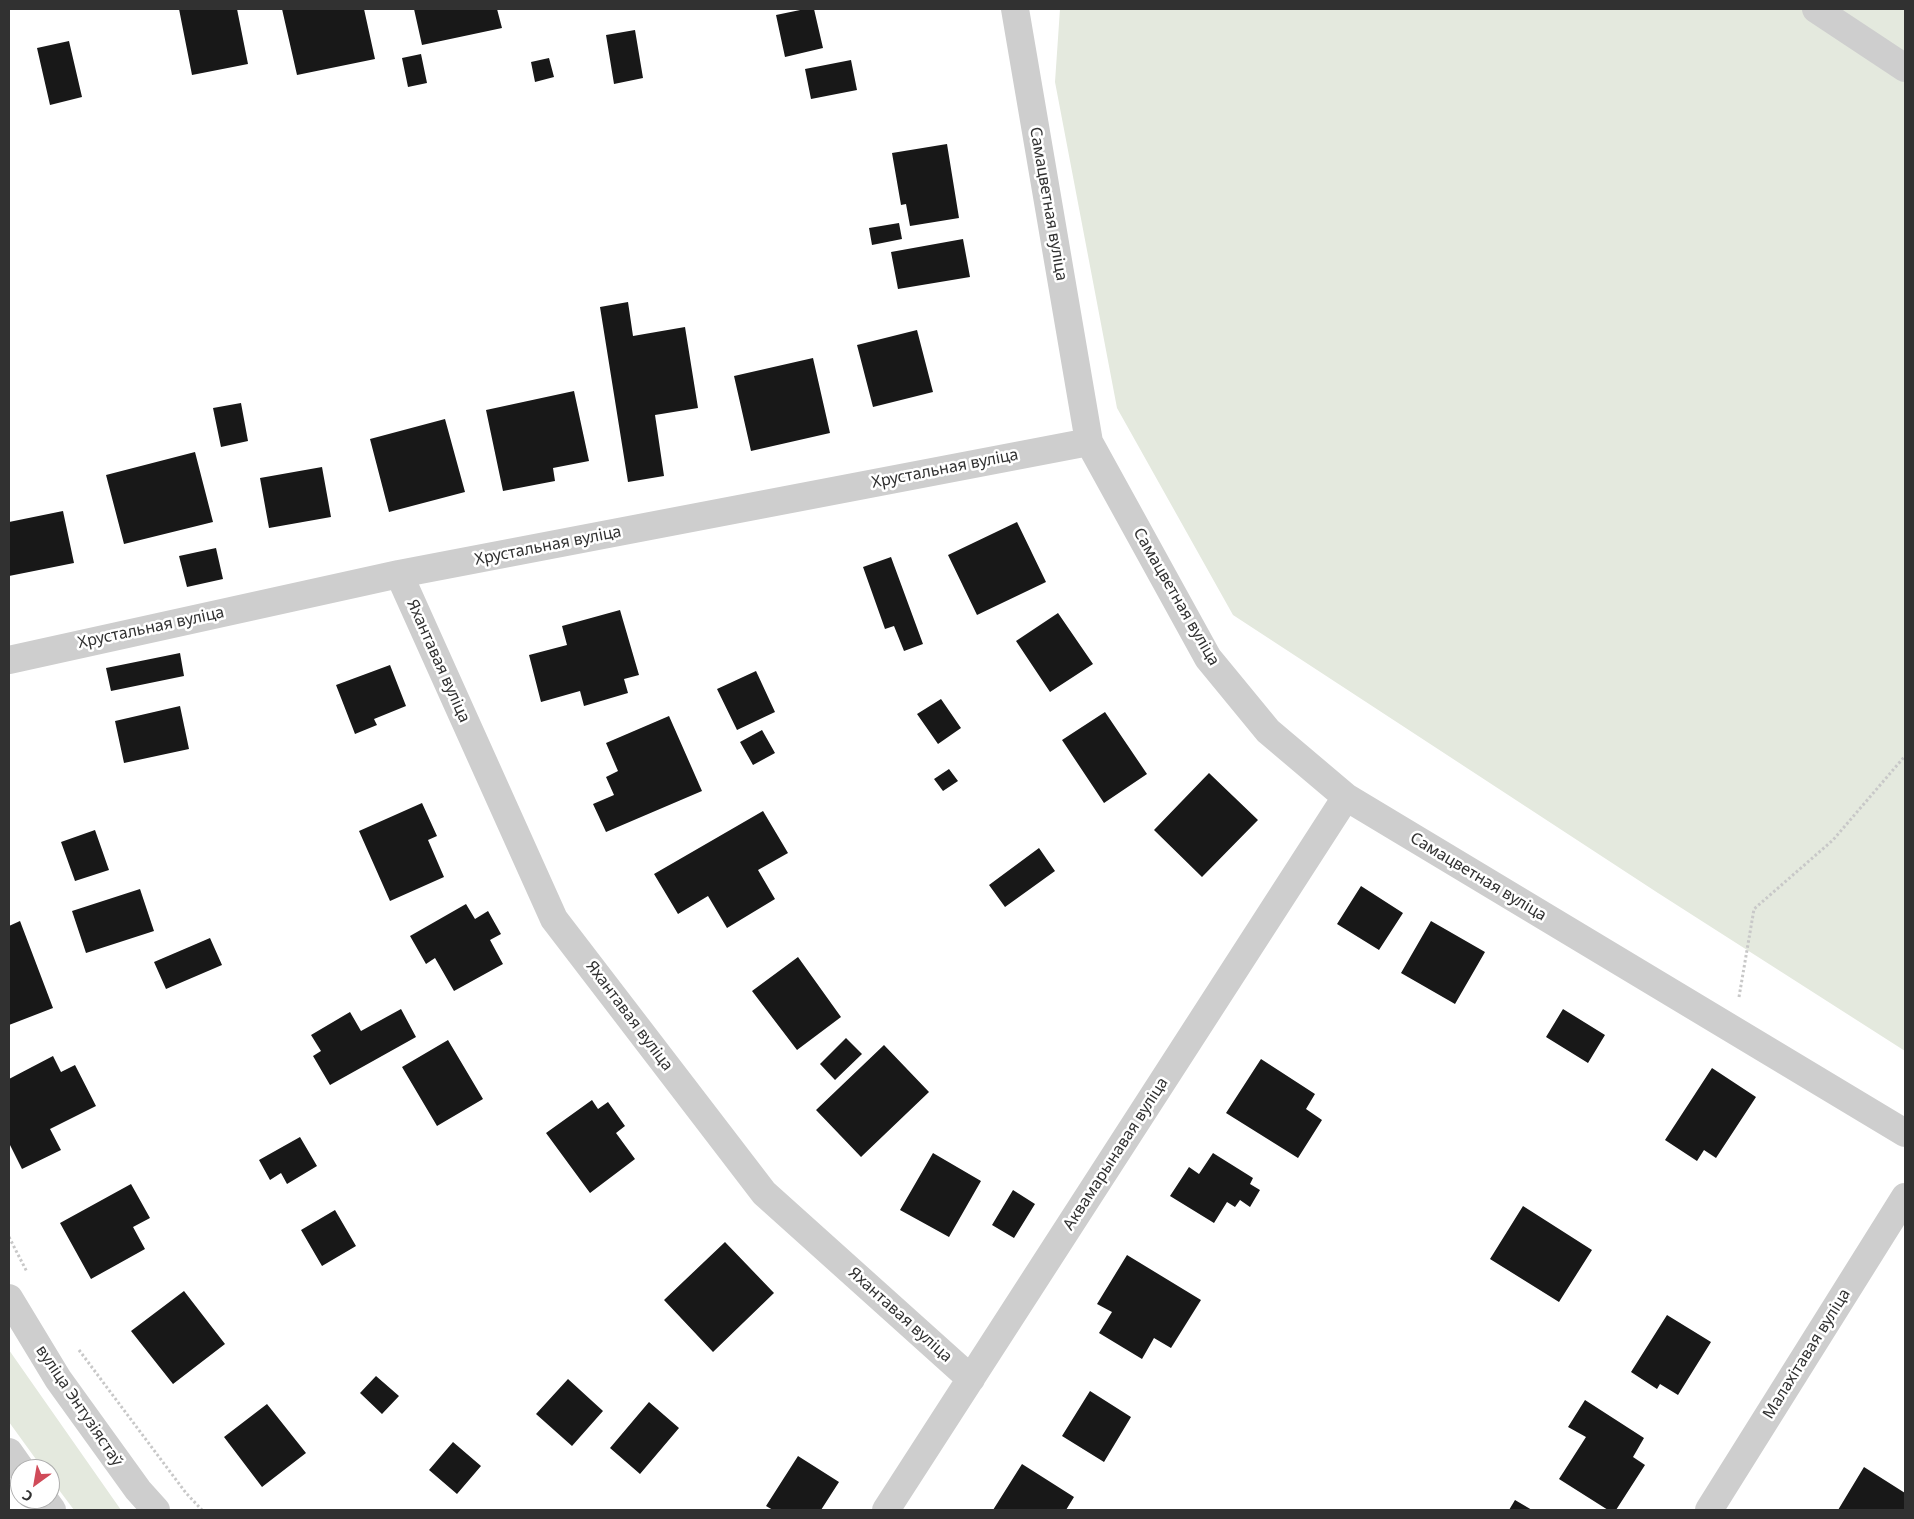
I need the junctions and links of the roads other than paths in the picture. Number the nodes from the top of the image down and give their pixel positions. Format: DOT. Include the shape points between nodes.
graph roads {
  1 [pos="1015,9"];
  2 [pos="1816,9"];
  3 [pos="1905,68"];
  4 [pos="1088,442"];
  5 [pos="399,574"];
  6 [pos="9,660"];
  7 [pos="1346,797"];
  8 [pos="1905,1133"];
  9 [pos="1905,1197"];
  10 [pos="9,1298"];
  11 [pos="971,1379"];
  12 [pos="156,1510"];
  13 [pos="886,1510"];
  14 [pos="1709,1510"];
  1 -- 4 [label="street, Самацветная вуліца"];
  2 -- 3 [label="street"];
  4 -- 5 [label="street, Хрустальная вуліца"];
  4 -- 7 [label="street, Самацветная вуліца" via="1208,658 1268,731"];
  5 -- 6 [label="street, Хрустальная вуліца"];
  5 -- 11 [label="street, Яхантавая вуліца" via="554,919 764,1193"];
  7 -- 8 [label="street, Самацветная вуліца"];
  7 -- 11 [label="street, Аквамарынавая вуліца"];
  9 -- 14 [label="street, Малахітавая вуліца"];
  10 -- 12 [label="street, вуліца Энтузіястаў" via="58,1379"];
  11 -- 13 [label="street, Аквамарынавая вуліца"];
}
